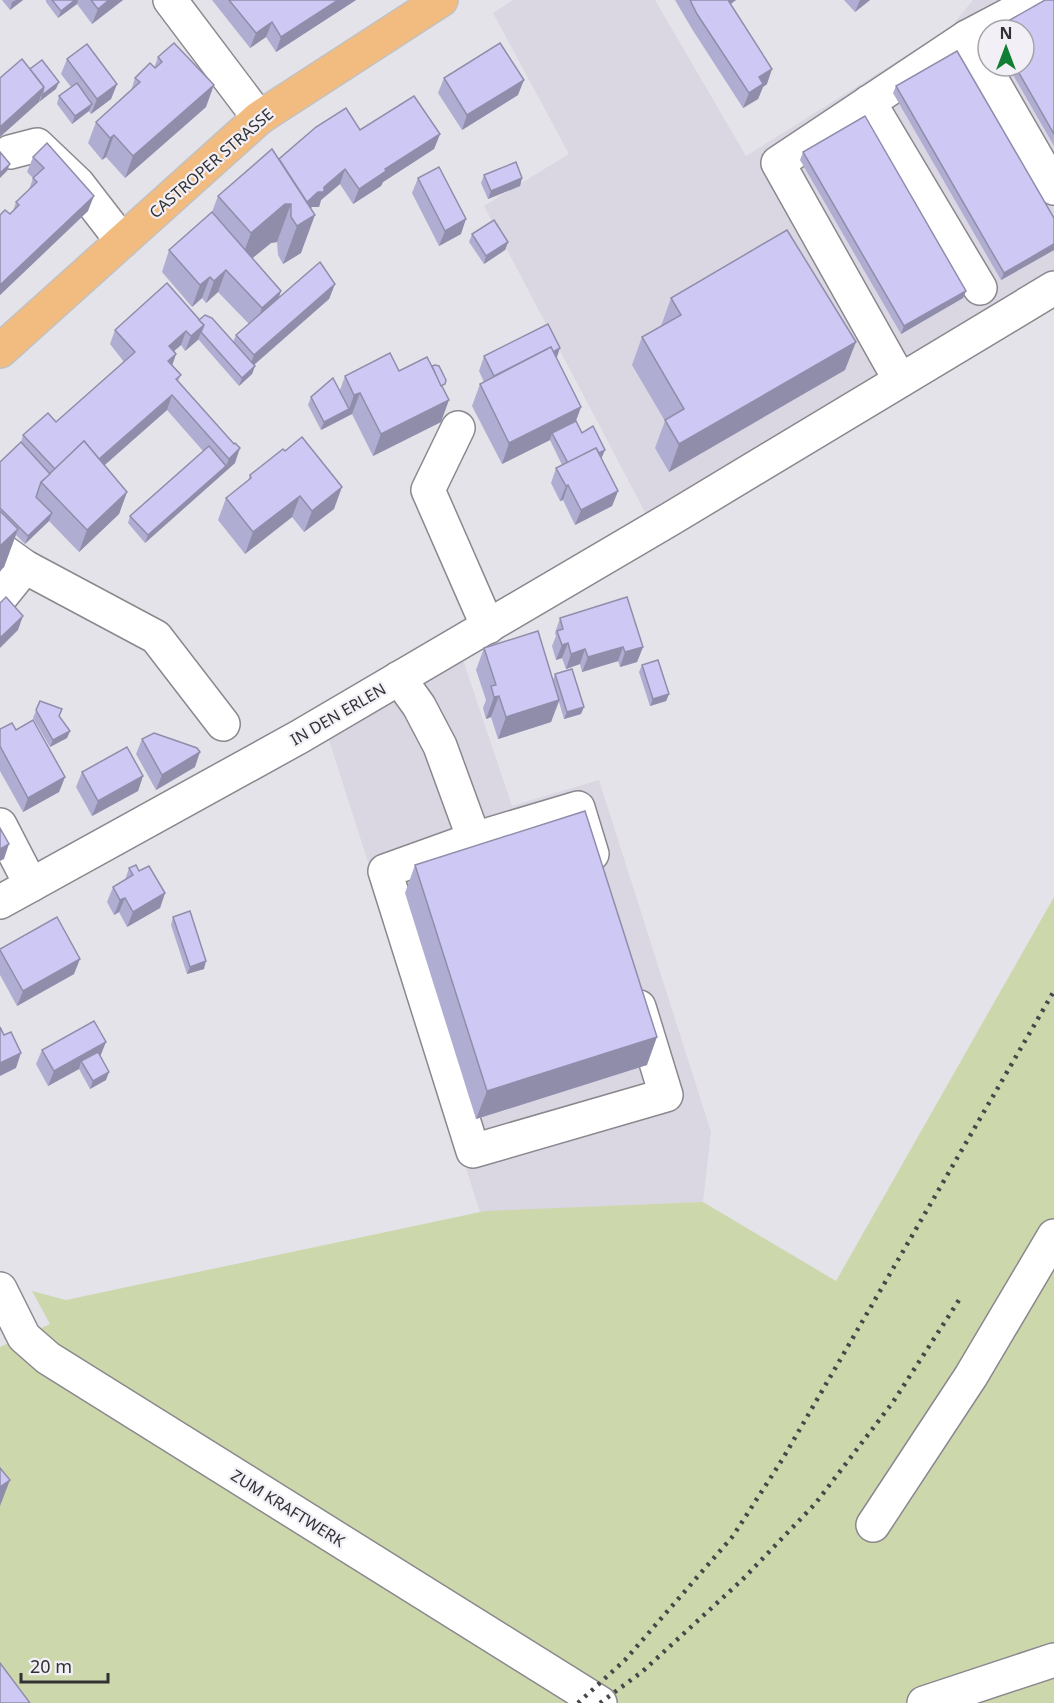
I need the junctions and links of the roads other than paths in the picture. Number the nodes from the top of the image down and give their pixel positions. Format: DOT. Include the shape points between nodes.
graph roads {
  1 [pos="170,0"];
  2 [pos="441,0"];
  3 [pos="1037,0"];
  4 [pos="967,37"];
  5 [pos="869,102"];
  6 [pos="259,118"];
  7 [pos="10,152"];
  8 [pos="1054,188"];
  9 [pos="122,241"];
  10 [pos="980,288"];
  11 [pos="1054,288"];
  12 [pos="0,351"];
  13 [pos="900,380"];
  14 [pos="458,428"];
  15 [pos="13,558"];
  16 [pos="0,598"];
  17 [pos="488,627"];
  18 [pos="399,678"];
  19 [pos="223,724"];
  20 [pos="0,825"];
  21 [pos="474,839"];
  22 [pos="31,885"];
  23 [pos="602,885"];
  24 [pos="0,902"];
  25 [pos="629,974"];
  26 [pos="1054,1236"];
  27 [pos="0,1289"];
  28 [pos="873,1525"];
  29 [pos="1054,1660"];
  30 [pos="600,1703"];
  31 [pos="924,1703"];
  1 -- 6 [label="street"];
  2 -- 6 [label="main road, CASTROPER STRASSE"];
  3 -- 4 [label="street"];
  4 -- 5 [label="street"];
  4 -- 8 [label="street"];
  5 -- 10 [label="street"];
  5 -- 13 [label="street" via="778,163"];
  6 -- 9 [label="main road, CASTROPER STRASSE"];
  7 -- 9 [label="street" via="37,145 78,184"];
  9 -- 12 [label="main road, CASTROPER STRASSE"];
  11 -- 13 [label="street, IN DEN ERLEN"];
  13 -- 17 [label="street, IN DEN ERLEN"];
  14 -- 17 [label="street" via="428,490"];
  15 -- 16 [label="street"];
  15 -- 19 [label="street" via="156,637"];
  17 -- 18 [label="street, IN DEN ERLEN"];
  18 -- 21 [label="street" via="440,746"];
  18 -- 22 [label="street, IN DEN ERLEN"];
  20 -- 22 [label="street"];
  21 -- 23 [label="street" via="578,808"];
  21 -- 25 [label="street" via="385,871 473,1151 666,1095"];
  22 -- 24 [label="street, IN DEN ERLEN"];
  26 -- 28 [label="street" via="971,1376"];
  27 -- 30 [label="street, ZUM KRAFTWERK" via="24,1337 48,1358"];
  29 -- 31 [label="street"];
}
